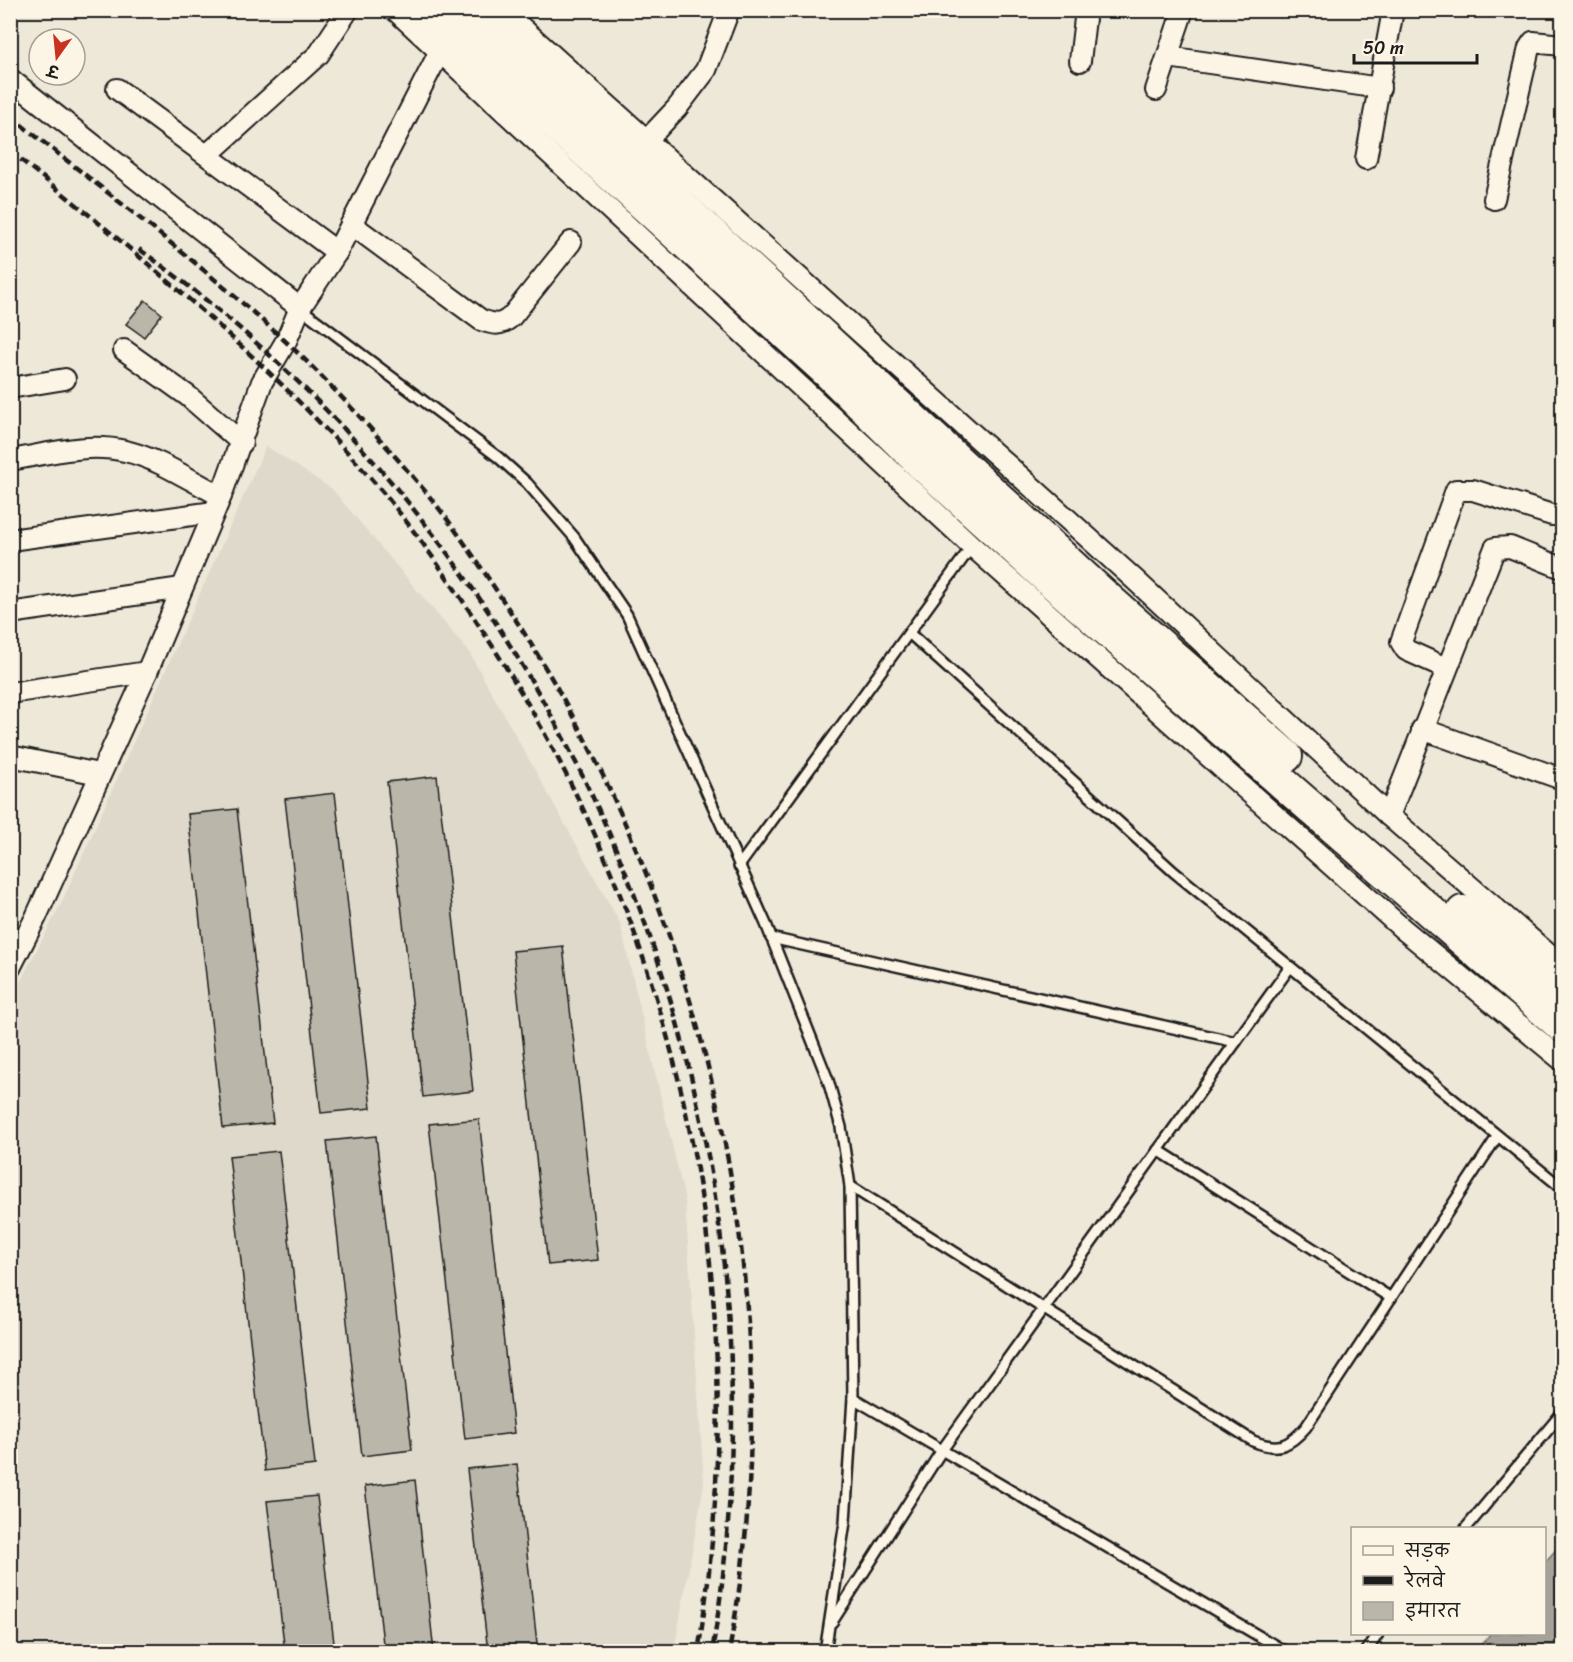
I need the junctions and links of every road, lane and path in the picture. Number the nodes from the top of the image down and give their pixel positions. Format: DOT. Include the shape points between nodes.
graph roads {
  1 [pos="348,10"];
  2 [pos="395,10"];
  3 [pos="430,10"];
  4 [pos="469,10"];
  5 [pos="502,10"];
  6 [pos="729,10"];
  7 [pos="1086,10"];
  8 [pos="1183,10"];
  9 [pos="1393,10"];
  10 [pos="1563,45"];
  11 [pos="439,52"];
  12 [pos="1168,57"];
  13 [pos="1080,61"];
  14 [pos="10,79"];
  15 [pos="1380,88"];
  16 [pos="117,89"];
  17 [pos="1155,90"];
  18 [pos="646,141"];
  19 [pos="207,155"];
  20 [pos="1366,159"];
  21 [pos="1494,200"];
  22 [pos="351,224"];
  23 [pos="571,242"];
  24 [pos="336,252"];
  25 [pos="300,308"];
  26 [pos="124,350"];
  27 [pos="65,379"];
  28 [pos="10,388"];
  29 [pos="242,443"];
  30 [pos="10,460"];
  31 [pos="217,504"];
  32 [pos="1563,515"];
  33 [pos="10,540"];
  34 [pos="972,546"];
  35 [pos="1563,568"];
  36 [pos="182,588"];
  37 [pos="10,613"];
  38 [pos="909,633"];
  39 [pos="1446,668"];
  40 [pos="147,672"];
  41 [pos="10,693"];
  42 [pos="1422,729"];
  43 [pos="10,756"];
  44 [pos="99,774"];
  45 [pos="1563,779"];
  46 [pos="1389,816"];
  47 [pos="739,866"];
  48 [pos="771,938"];
  49 [pos="1563,966"];
  50 [pos="1290,967"];
  51 [pos="10,968"];
  52 [pos="1563,995"];
  53 [pos="1563,1026"];
  54 [pos="1236,1042"];
  55 [pos="1563,1060"];
  56 [pos="1497,1137"];
  57 [pos="1158,1150"];
  58 [pos="850,1186"];
  59 [pos="1563,1188"];
  60 [pos="1391,1298"];
  61 [pos="1044,1308"];
  62 [pos="853,1398"];
  63 [pos="1563,1413"];
  64 [pos="942,1450"];
  65 [pos="1467,1527"];
  66 [pos="831,1624"];
  67 [pos="1377,1635"];
  68 [pos="825,1652"];
  69 [pos="1286,1652"];
  70 [pos="1366,1652"];
  1 -- 19 [label="street" via="319,54"];
  2 -- 11 [label="street"];
  3 -- 53 [label="highway" via="830,374 1044,575"];
  4 -- 52 [label="highway" via="1100,592 1450,902"];
  5 -- 18 [label="street"];
  6 -- 18 [label="street" via="706,70"];
  7 -- 13 [label="street"];
  8 -- 12 [label="street"];
  9 -- 15 [label="street"];
  10 -- 21 [label="street" via="1533,42 1529,48"];
  11 -- 22 [label="street"];
  11 -- 34 [label="street"];
  12 -- 15 [label="street"];
  12 -- 17 [label="street"];
  14 -- 25 [label="street"];
  15 -- 20 [label="street"];
  16 -- 19 [label="street"];
  18 -- 46 [label="street" via="1134,579"];
  19 -- 24 [label="street"];
  22 -- 23 [label="street" via="481,320 493,324 503,324 512,316"];
  22 -- 24 [label="street"];
  24 -- 25 [label="street"];
  25 -- 29 [label="street" via="262,382"];
  25 -- 47 [label="lane" via="498,457 553,510 627,615"];
  26 -- 29 [label="street" via="188,396"];
  27 -- 28 [label="street"];
  29 -- 31 [label="street"];
  30 -- 31 [label="street" via="86,448 126,451 146,458"];
  31 -- 33 [label="street"];
  31 -- 36 [label="street"];
  32 -- 39 [label="street" via="1473,490 1456,490 1401,642 1406,650"];
  34 -- 38 [label="lane"];
  34 -- 55 [label="street" via="1403,929"];
  35 -- 39 [label="street" via="1510,547 1495,548"];
  36 -- 37 [label="street"];
  36 -- 40 [label="street"];
  38 -- 47 [label="lane"];
  38 -- 50 [label="lane" via="1174,872"];
  39 -- 42 [label="street"];
  40 -- 41 [label="street"];
  40 -- 44 [label="street"];
  42 -- 45 [label="street"];
  42 -- 46 [label="street"];
  43 -- 44 [label="street"];
  44 -- 51 [label="street"];
  46 -- 49 [label="street"];
  47 -- 48 [label="lane"];
  48 -- 54 [label="lane"];
  48 -- 58 [label="lane" via="828,1080 841,1127"];
  50 -- 54 [label="lane"];
  50 -- 56 [label="lane"];
  54 -- 57 [label="lane"];
  56 -- 59 [label="lane"];
  56 -- 60 [label="lane"];
  57 -- 60 [label="lane"];
  57 -- 61 [label="lane"];
  58 -- 61 [label="lane"];
  58 -- 62 [label="lane"];
  60 -- 61 [label="lane" via="1306,1427 1284,1447 1270,1448 1253,1441"];
  61 -- 64 [label="lane"];
  62 -- 64 [label="lane"];
  62 -- 66 [label="lane" via="845,1522"];
  63 -- 65 [label="lane"];
  64 -- 66 [label="lane"];
  64 -- 69 [label="lane"];
  66 -- 68 [label="lane"];
  67 -- 70 [label="lane"];
}
